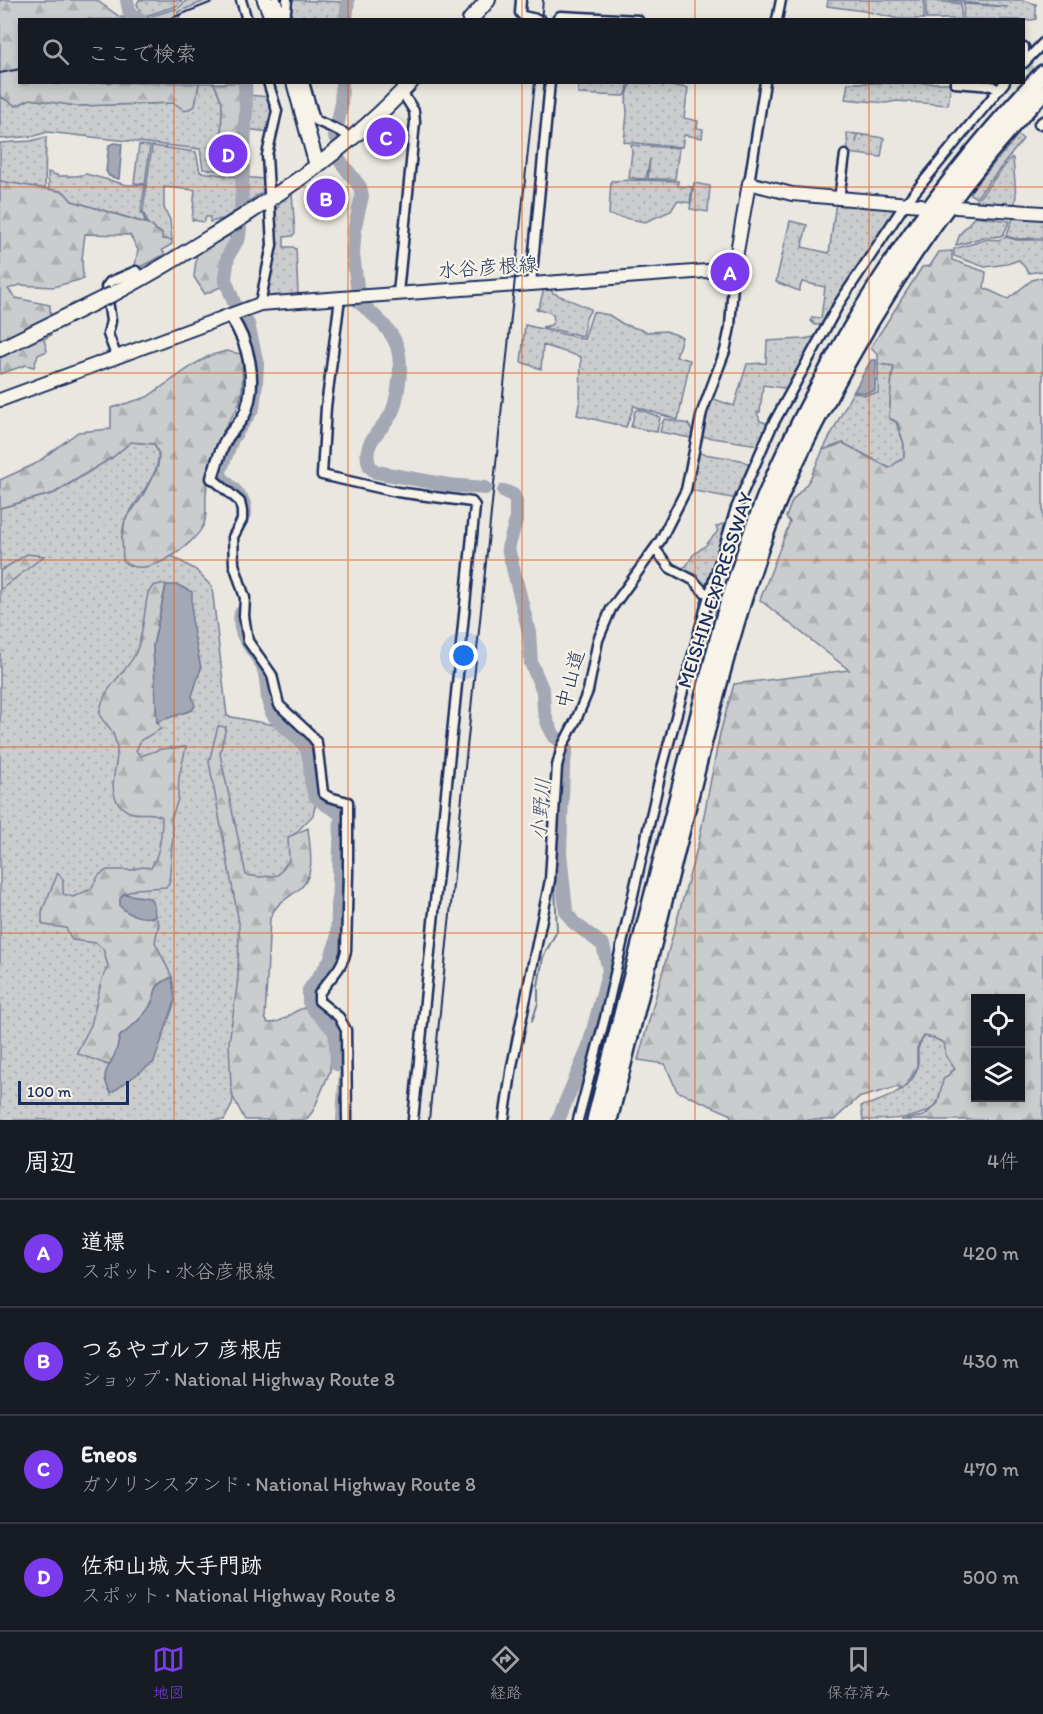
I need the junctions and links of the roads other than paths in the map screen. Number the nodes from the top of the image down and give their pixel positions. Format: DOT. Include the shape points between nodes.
graph roads {
  1 [pos="241,0"];
  2 [pos="265,0"];
  3 [pos="276,0"];
  4 [pos="287,0"];
  5 [pos="489,0"];
  6 [pos="521,0"];
  7 [pos="781,0"];
  8 [pos="246,18"];
  9 [pos="280,18"];
  10 [pos="472,18"];
  11 [pos="532,18"];
  12 [pos="558,18"];
  13 [pos="610,18"];
  14 [pos="777,18"];
  15 [pos="1043,43"];
  16 [pos="1030,65"];
  17 [pos="269,84"];
  18 [pos="295,84"];
  19 [pos="305,84"];
  20 [pos="550,84"];
  21 [pos="765,84"];
  22 [pos="967,84"];
  23 [pos="1019,84"];
  24 [pos="1002,86"];
  25 [pos="407,87"];
  26 [pos="1043,92"];
  27 [pos="341,133"];
  28 [pos="845,155"];
  29 [pos="317,166"];
  30 [pos="749,183"];
  31 [pos="839,199"];
  32 [pos="268,201"];
  33 [pos="905,204"];
  34 [pos="921,205"];
  35 [pos="956,207"];
  36 [pos="1043,213"];
  37 [pos="734,269"];
  38 [pos="140,280"];
  39 [pos="531,284"];
  40 [pos="398,293"];
  41 [pos="340,298"];
  42 [pos="260,304"];
  43 [pos="237,314"];
  44 [pos="0,349"];
  45 [pos="117,358"];
  46 [pos="0,400"];
  47 [pos="212,478"];
  48 [pos="655,549"];
  49 [pos="709,595"];
  50 [pos="347,1120"];
  51 [pos="413,1120"];
  52 [pos="504,1120"];
  53 [pos="578,1120"];
  54 [pos="595,1120"];
  55 [pos="609,1120"];
  1 -- 8 [label="street"];
  2 -- 9 [label="highway"];
  3 -- 9 [label="street"];
  4 -- 9 [label="street" via="286,11"];
  5 -- 10 [label="highway"];
  6 -- 11 [label="street" via="520,13"];
  7 -- 14 [label="street"];
  12 -- 13 [label="street"];
  15 -- 16 [label="street"];
  17 -- 32 [label="street" via="277,111 267,155"];
  18 -- 29 [label="highway"];
  19 -- 27 [label="street" via="315,120"];
  20 -- 39 [label="street"];
  21 -- 30 [label="street"];
  22 -- 24 [label="street"];
  23 -- 54 [label="highway, MEISHIN EXPRESSWAY" via="992,129 945,186 883,273 802,416 765,498 723,620"];
  24 -- 33 [label="street"];
  25 -- 27 [label="highway"];
  25 -- 40 [label="street" via="415,122"];
  26 -- 55 [label="highway, MEISHIN EXPRESSWAY" via="956,193 895,279 838,378 777,504 735,623"];
  27 -- 29 [label="highway"];
  28 -- 31 [label="street"];
  29 -- 32 [label="highway"];
  30 -- 31 [label="main road" via="792,194"];
  30 -- 37 [label="main road"];
  31 -- 33 [label="main road"];
  32 -- 38 [label="highway"];
  32 -- 42 [label="street" via="272,245"];
  33 -- 34 [label="main road"];
  33 -- 49 [label="street" via="840,302 772,426 736,508"];
  35 -- 36 [label="main road"];
  37 -- 39 [label="main road, 水谷彦根線"];
  37 -- 48 [label="street, 中山道" via="725,351 702,412 686,490"];
  38 -- 44 [label="highway"];
  38 -- 45 [label="street" via="136,271 106,286 111,321 108,334"];
  39 -- 40 [label="main road, 水谷彦根線"];
  40 -- 41 [label="main road, 水谷彦根線"];
  41 -- 42 [label="main road, 水谷彦根線"];
  41 -- 51 [label="street" via="322,475 397,492 472,502 475,506"];
  42 -- 43 [label="main road, 水谷彦根線"];
  43 -- 45 [label="main road, 水谷彦根線"];
  43 -- 47 [label="street" via="248,352 249,391 245,411 227,438"];
  45 -- 46 [label="main road, 水谷彦根線"];
  47 -- 50 [label="street" via="240,502 242,511 242,520 232,537 234,564 245,598 248,641 272,675 279,705 317,743 323,793 348,802 346,951 337,974 319,994 319,1001 339,1017 346,1030"];
  48 -- 49 [label="street" via="670,568 693,580"];
  48 -- 52 [label="street, 中山道" via="611,609 598,640 588,691 557,766 550,880"];
  49 -- 53 [label="street" via="661,772"];
}
